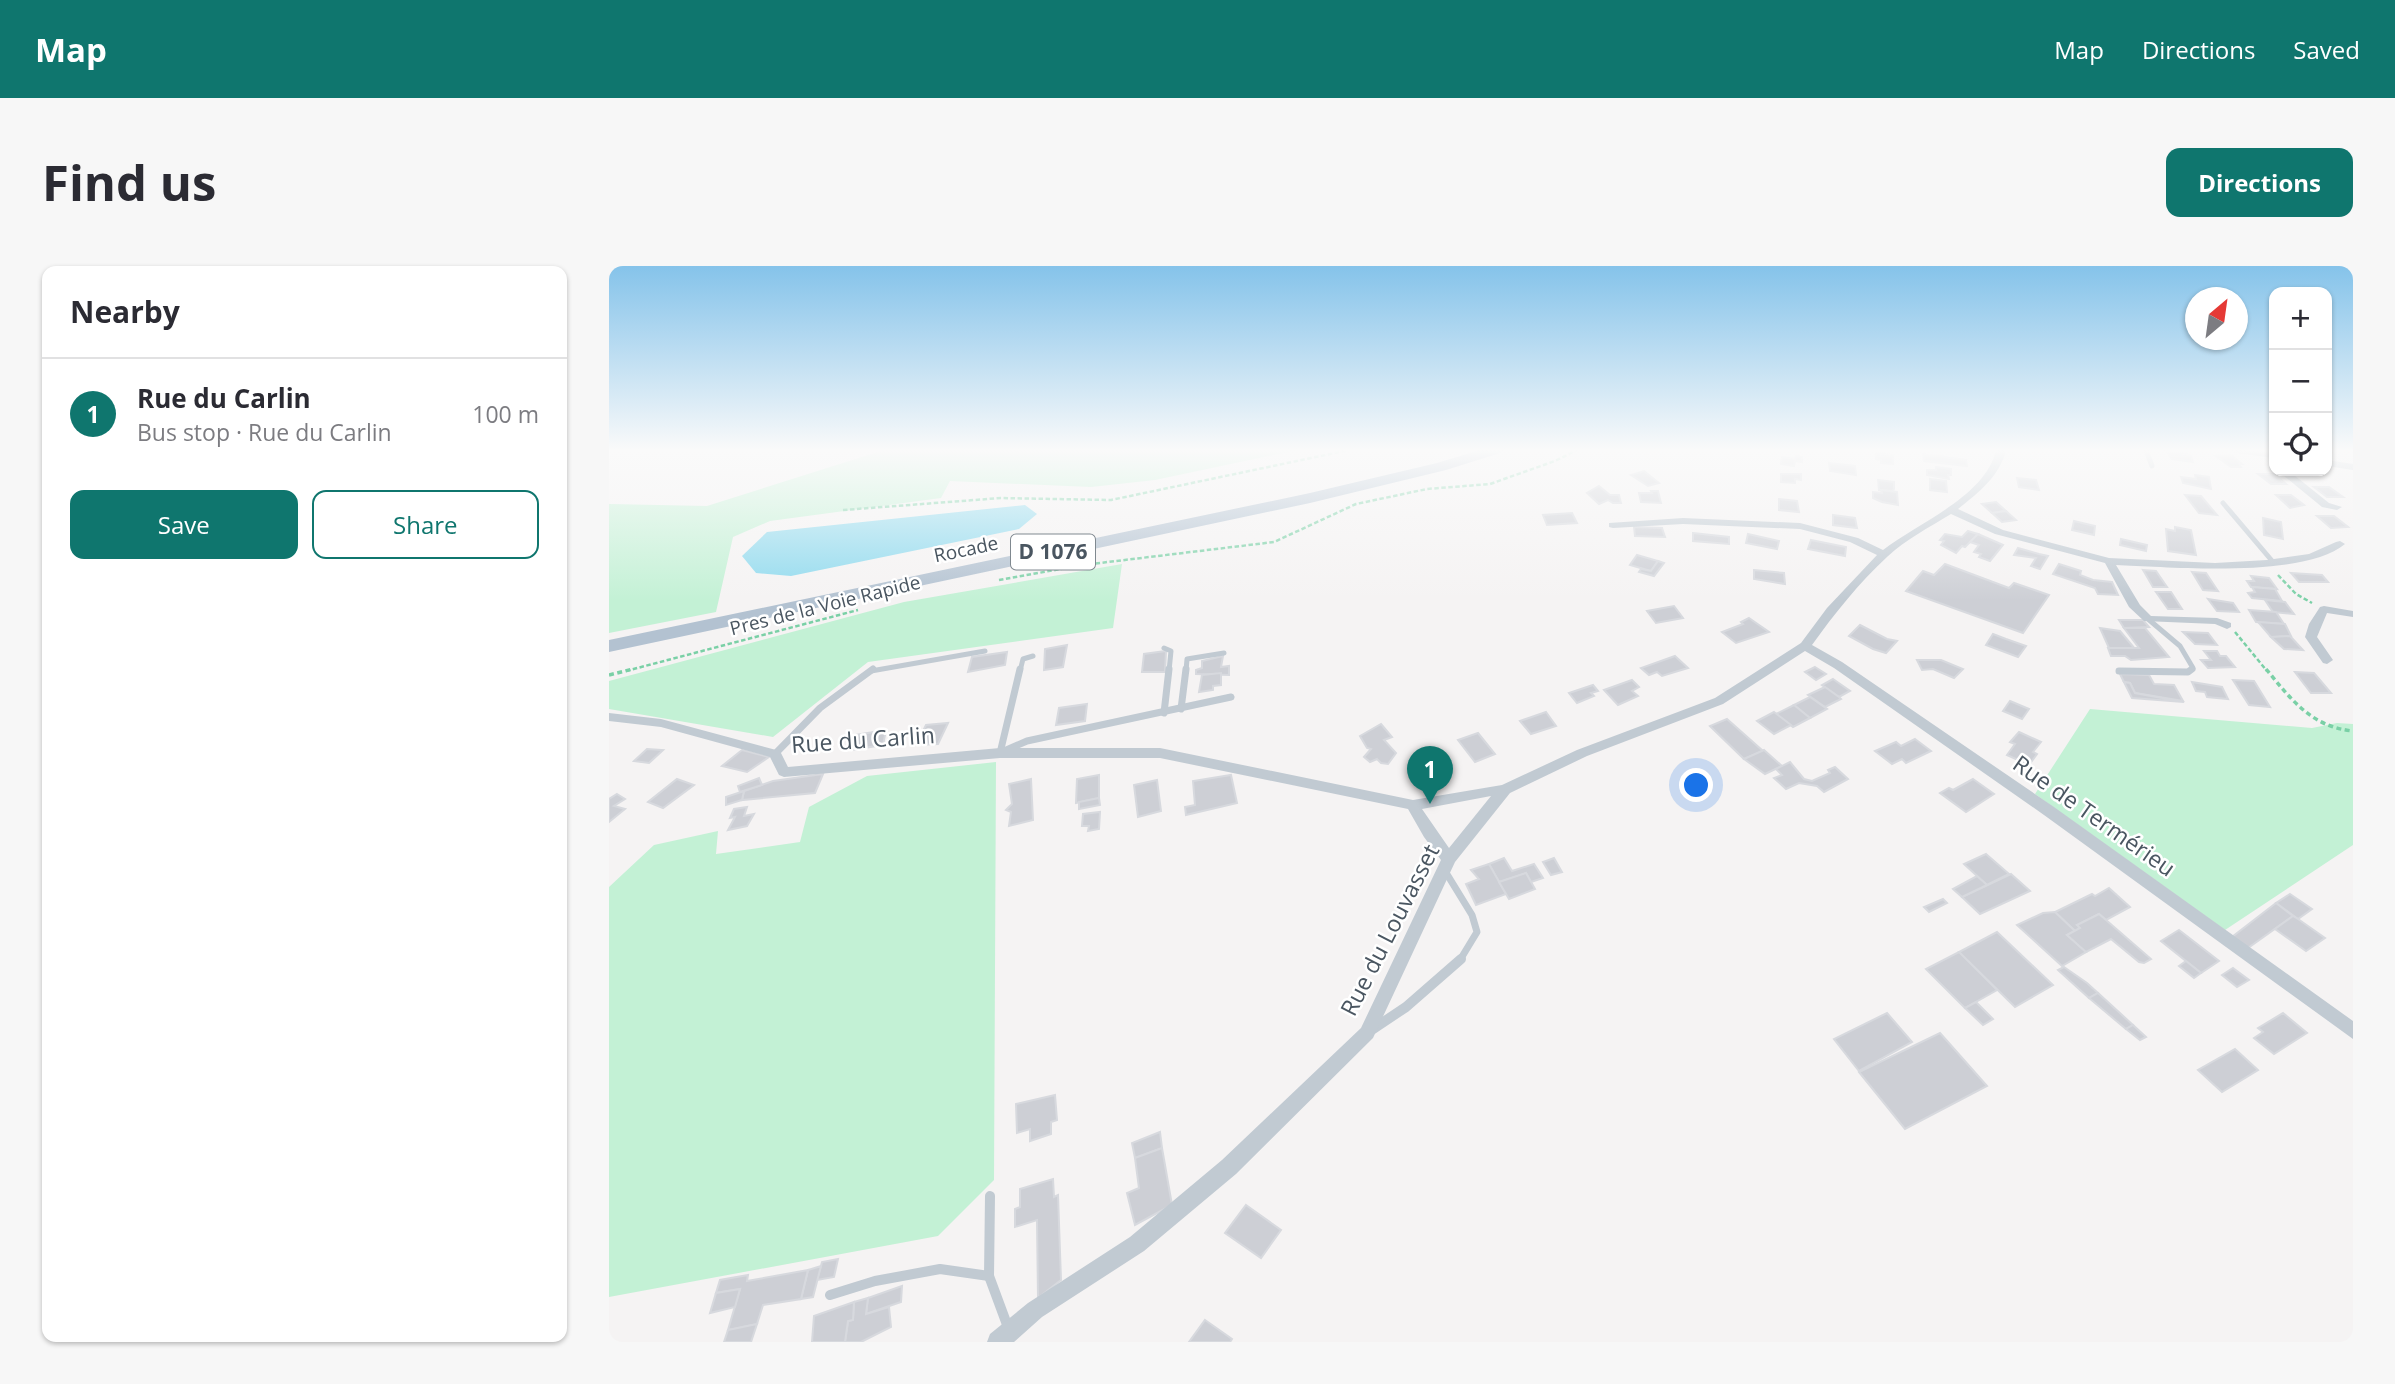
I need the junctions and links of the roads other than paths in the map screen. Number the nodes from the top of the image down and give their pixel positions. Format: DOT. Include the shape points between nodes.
graph roads {
  1 [pos="1297,500"];
  2 [pos="1962,500"];
  3 [pos="2320,500"];
  4 [pos="2224,503"];
  5 [pos="2337,507"];
  6 [pos="1951,510"];
  7 [pos="1613,525"];
  8 [pos="2340,544"];
  9 [pos="1884,554"];
  10 [pos="2109,561"];
  11 [pos="2270,562"];
  12 [pos="2353,614"];
  13 [pos="2148,619"];
  14 [pos="2227,625"];
  15 [pos="609,646"];
  16 [pos="1805,646"];
  17 [pos="1164,648"];
  18 [pos="985,651"];
  19 [pos="1224,653"];
  20 [pos="1033,656"];
  21 [pos="2327,660"];
  22 [pos="2119,671"];
  23 [pos="1231,697"];
  24 [pos="1181,709"];
  25 [pos="1164,713"];
  26 [pos="609,717"];
  27 [pos="1000,753"];
  28 [pos="775,754"];
  29 [pos="1505,789"];
  30 [pos="1413,805"];
  31 [pos="1447,865"];
  32 [pos="2353,1031"];
  33 [pos="1367,1033"];
  34 [pos="990,1196"];
  35 [pos="989,1276"];
  36 [pos="830,1295"];
  37 [pos="1003,1337"];
  1 -- 15 [label="main road, Rocade / D 1076"];
  2 -- 6 [label="street, Rue du Louvasset"];
  3 -- 5 [label="street"];
  4 -- 11 [label="lane"];
  6 -- 9 [label="street, Rue du Louvasset"];
  6 -- 10 [label="street" via="1999,532"];
  7 -- 9 [label="street" via="1800,526 1842,536"];
  8 -- 11 [label="street" via="2311,557"];
  9 -- 16 [label="street, Rue du Louvasset" via="1831,610"];
  10 -- 11 [label="street" via="2215,566"];
  10 -- 13 [label="street" via="2135,607"];
  12 -- 21 [label="street" via="2324,609 2315,624 2312,637"];
  13 -- 14 [label="street"];
  13 -- 22 [label="lane" via="2180,643 2193,668 2188,672"];
  16 -- 29 [label="street, Rue du Louvasset" via="1719,701 1582,753"];
  16 -- 32 [label="street, Rue de Termérieu" via="2049,811"];
  17 -- 25 [label="lane" via="1171,651"];
  18 -- 28 [label="lane" via="874,668 820,708"];
  19 -- 24 [label="lane" via="1187,659"];
  20 -- 27 [label="lane" via="1023,659"];
  23 -- 24 [label="lane"];
  24 -- 25 [label="lane"];
  25 -- 27 [label="lane" via="1027,741"];
  26 -- 28 [label="street, Rue du Carlin" via="661,723"];
  27 -- 28 [label="street, Rue du Carlin" via="784,772"];
  27 -- 30 [label="street, Rue du Carlin" via="1160,753"];
  29 -- 30 [label="street, Rue du Carlin"];
  29 -- 31 [label="street, Rue du Louvasset"];
  30 -- 31 [label="street"];
  31 -- 33 [label="street, Rue du Louvasset"];
  31 -- 33 [label="lane" via="1476,932 1458,964"];
  33 -- 37 [label="street, Rue du Louvasset" via="1229,1167 1137,1244 1035,1310"];
  34 -- 35 [label="lane"];
  35 -- 36 [label="lane" via="940,1269"];
  35 -- 37 [label="lane"];
}
